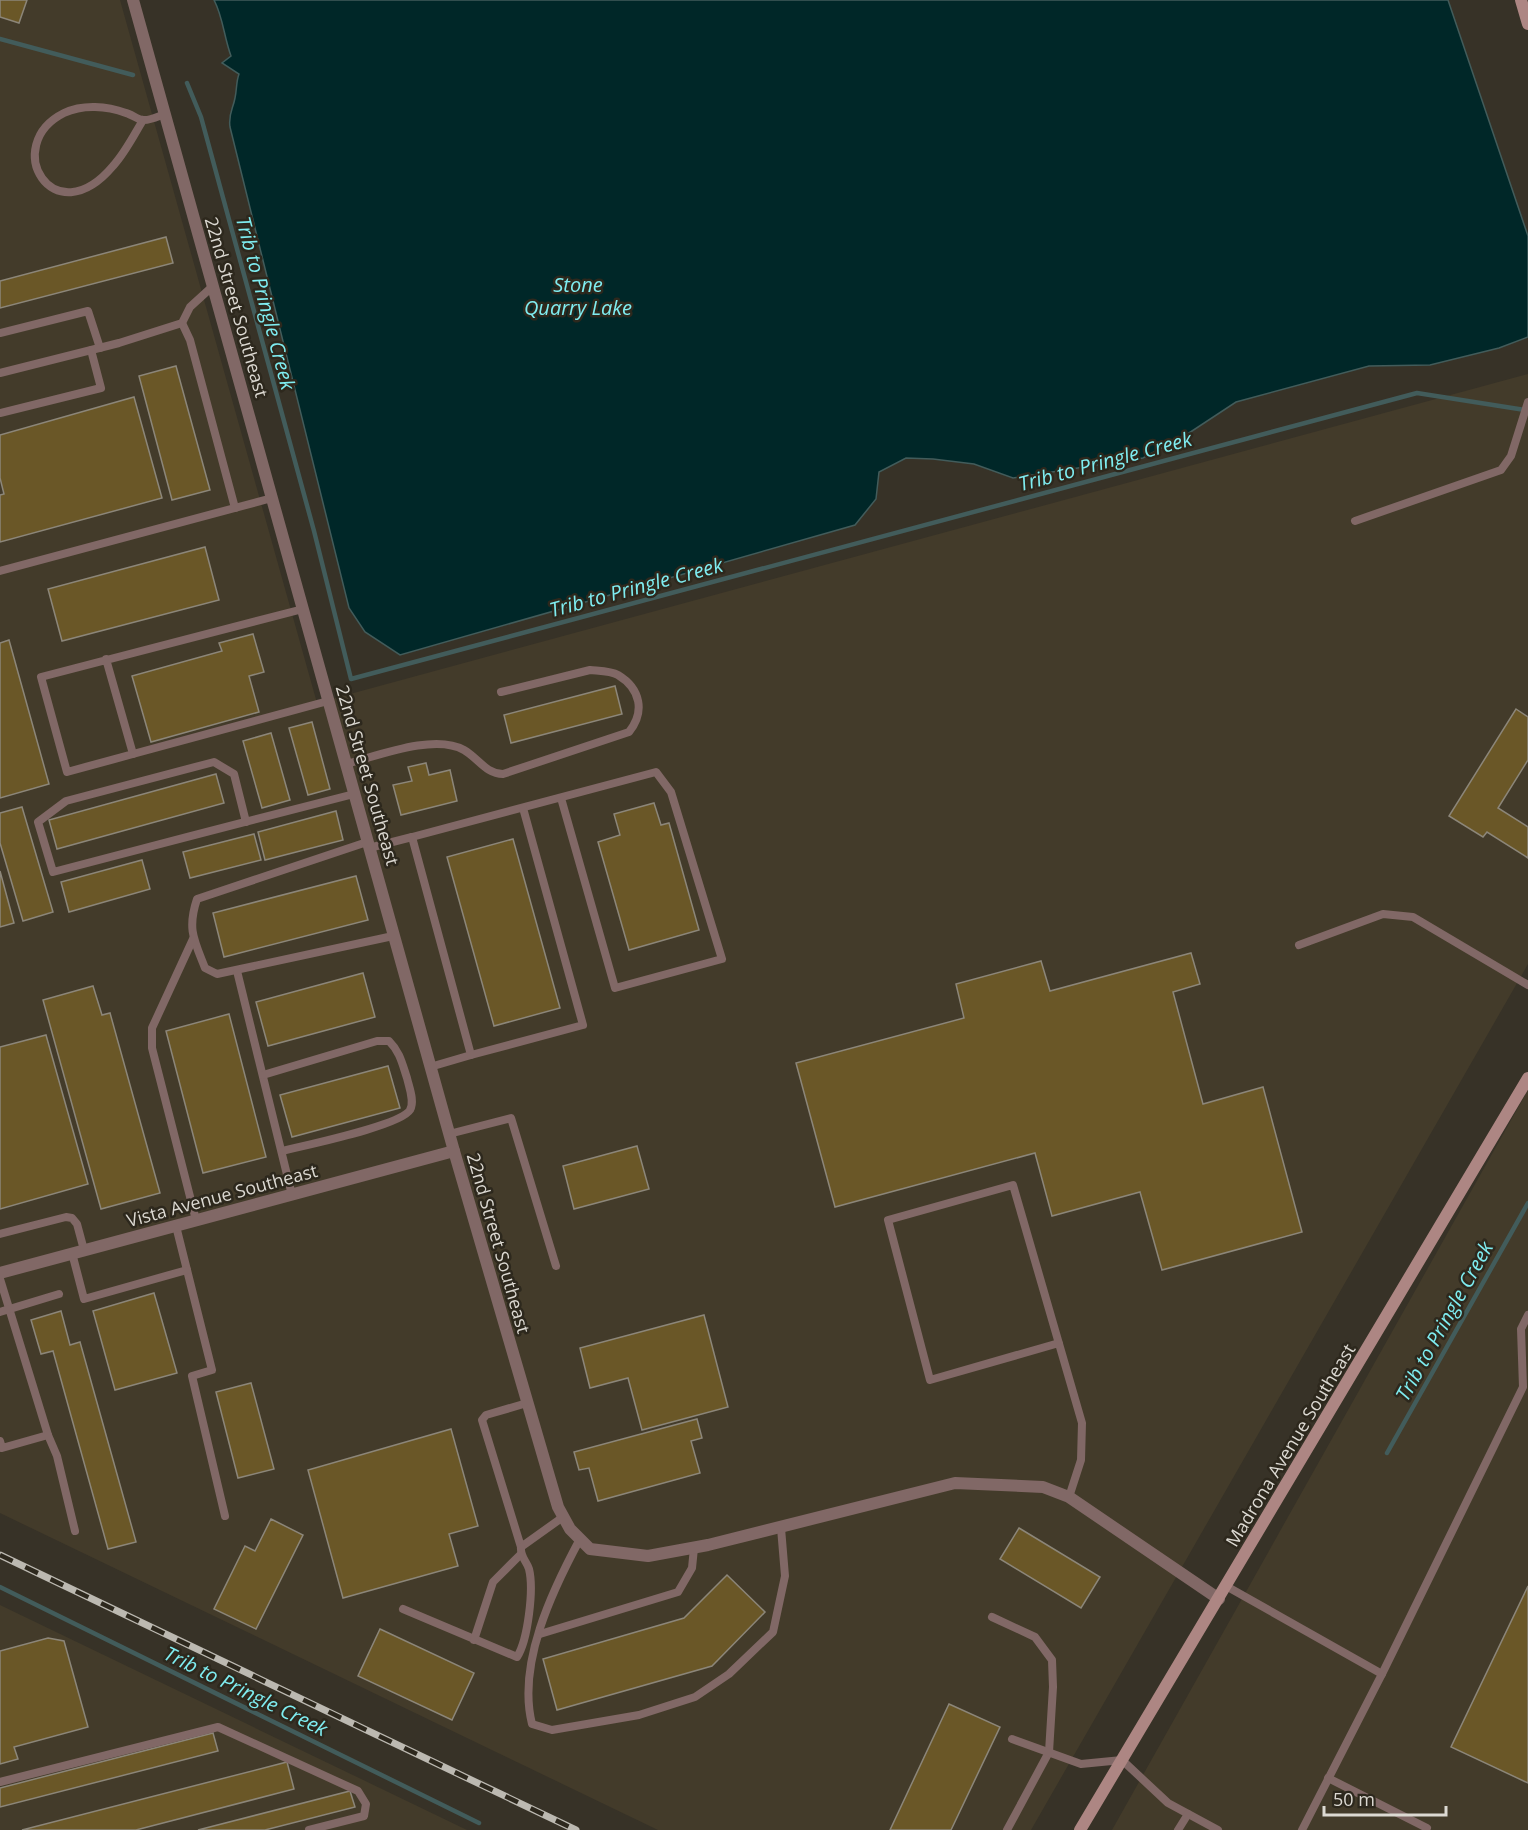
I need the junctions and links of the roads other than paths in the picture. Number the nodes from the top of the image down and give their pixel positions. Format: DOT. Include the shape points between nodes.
graph roads {
  1 [pos="133,0"];
  2 [pos="1521,0"];
  3 [pos="1528,24"];
  4 [pos="165,114"];
  5 [pos="143,120"];
  6 [pos="213,286"];
  7 [pos="182,323"];
  8 [pos="0,333"];
  9 [pos="95,349"];
  10 [pos="0,373"];
  11 [pos="1528,402"];
  12 [pos="0,412"];
  13 [pos="272,498"];
  14 [pos="236,508"];
  15 [pos="1355,520"];
  16 [pos="0,571"];
  17 [pos="303,609"];
  18 [pos="106,659"];
  19 [pos="501,693"];
  20 [pos="328,701"];
  21 [pos="133,754"];
  22 [pos="346,764"];
  23 [pos="354,794"];
  24 [pos="561,798"];
  25 [pos="523,808"];
  26 [pos="246,822"];
  27 [pos="411,837"];
  28 [pos="368,845"];
  29 [pos="393,936"];
  30 [pos="193,939"];
  31 [pos="1299,945"];
  32 [pos="237,971"];
  33 [pos="1528,985"];
  34 [pos="471,1055"];
  35 [pos="430,1066"];
  36 [pos="263,1075"];
  37 [pos="1528,1078"];
  38 [pos="449,1134"];
  39 [pos="282,1151"];
  40 [pos="454,1151"];
  41 [pos="292,1195"];
  42 [pos="196,1220"];
  43 [pos="176,1226"];
  44 [pos="0,1234"];
  45 [pos="78,1252"];
  46 [pos="556,1266"];
  47 [pos="187,1270"];
  48 [pos="0,1273"];
  49 [pos="0,1279"];
  50 [pos="59,1294"];
  51 [pos="4,1310"];
  52 [pos="1528,1315"];
  53 [pos="1059,1343"];
  54 [pos="527,1402"];
  55 [pos="48,1435"];
  56 [pos="0,1441"];
  57 [pos="1069,1497"];
  58 [pos="225,1516"];
  59 [pos="563,1517"];
  60 [pos="781,1528"];
  61 [pos="75,1531"];
  62 [pos="580,1539"];
  63 [pos="694,1548"];
  64 [pos="521,1551"];
  65 [pos="1226,1586"];
  66 [pos="1219,1599"];
  67 [pos="403,1609"];
  68 [pos="992,1617"];
  69 [pos="540,1634"];
  70 [pos="474,1640"];
  71 [pos="1382,1674"];
  72 [pos="1012,1739"];
  73 [pos="1049,1752"];
  74 [pos="1122,1761"];
  75 [pos="1328,1778"];
  76 [pos="0,1782"];
  77 [pos="1188,1814"];
  78 [pos="1427,1828"];
  79 [pos="309,1830"];
  80 [pos="1007,1830"];
  81 [pos="1080,1830"];
  82 [pos="1178,1830"];
  83 [pos="1218,1830"];
  84 [pos="1302,1830"];
  1 -- 4 [label="street, 22nd Street Southeast"];
  2 -- 3 [label="main road"];
  4 -- 5 [label="lane"];
  4 -- 6 [label="street, 22nd Street Southeast"];
  5 -- 5 [label="lane" via="100,107 65,112 42,127 37,135 33,147 35,172 54,191 81,190 113,166"];
  6 -- 7 [label="lane" via="190,307"];
  6 -- 13 [label="street, 22nd Street Southeast"];
  7 -- 9 [label="lane"];
  7 -- 14 [label="lane"];
  8 -- 9 [label="lane" via="88,311"];
  9 -- 10 [label="lane"];
  9 -- 12 [label="lane" via="101,388"];
  11 -- 15 [label="lane" via="1511,456 1500,470"];
  13 -- 14 [label="lane"];
  13 -- 17 [label="street, 22nd Street Southeast"];
  14 -- 16 [label="lane"];
  17 -- 18 [label="lane"];
  17 -- 20 [label="street, 22nd Street Southeast"];
  18 -- 21 [label="lane"];
  18 -- 21 [label="lane" via="41,677 67,772"];
  19 -- 22 [label="lane" via="590,670 617,674 628,683 638,696 640,711 629,732 503,774 495,774 464,750 440,744 420,745"];
  20 -- 21 [label="lane"];
  20 -- 22 [label="street, 22nd Street Southeast"];
  22 -- 23 [label="street, 22nd Street Southeast"];
  23 -- 26 [label="lane"];
  23 -- 28 [label="street, 22nd Street Southeast"];
  24 -- 24 [label="lane" via="656,772 671,792 722,959 615,988"];
  24 -- 25 [label="lane"];
  25 -- 27 [label="lane"];
  25 -- 34 [label="lane" via="583,1025"];
  26 -- 26 [label="lane" via="53,872 38,822 66,801 214,762 234,774"];
  27 -- 28 [label="lane"];
  27 -- 34 [label="lane"];
  28 -- 29 [label="street, 22nd Street Southeast"];
  28 -- 30 [label="lane" via="196,899 191,916"];
  29 -- 32 [label="lane"];
  29 -- 35 [label="street, 22nd Street Southeast"];
  30 -- 32 [label="lane" via="205,968 216,974"];
  30 -- 42 [label="lane" via="152,1028 152,1048"];
  31 -- 33 [label="lane" via="1383,914 1413,917"];
  32 -- 36 [label="lane"];
  34 -- 35 [label="lane"];
  35 -- 38 [label="street, 22nd Street Southeast"];
  36 -- 39 [label="lane"];
  36 -- 39 [label="lane" via="388,1041 399,1050 410,1092 409,1112 393,1122"];
  37 -- 65 [label="main road, Madrona Avenue Southeast"];
  38 -- 40 [label="street, 22nd Street Southeast"];
  38 -- 46 [label="lane" via="511,1118"];
  39 -- 41 [label="lane"];
  40 -- 41 [label="street, Vista Avenue Southeast"];
  40 -- 54 [label="street, 22nd Street Southeast"];
  41 -- 42 [label="street, Vista Avenue Southeast"];
  42 -- 43 [label="street, Vista Avenue Southeast"];
  43 -- 45 [label="street, Vista Avenue Southeast"];
  43 -- 47 [label="lane"];
  44 -- 45 [label="lane" via="72,1218 77,1224"];
  45 -- 47 [label="lane" via="84,1299"];
  45 -- 48 [label="street, Vista Avenue Southeast"];
  47 -- 58 [label="lane" via="212,1370 192,1376"];
  49 -- 51 [label="lane"];
  50 -- 51 [label="lane"];
  51 -- 55 [label="lane"];
  52 -- 71 [label="lane" via="1521,1329 1523,1387"];
  53 -- 53 [label="lane" via="1013,1185 888,1220 930,1380"];
  53 -- 57 [label="lane" via="1082,1423 1081,1460"];
  54 -- 59 [label="street, 22nd Street Southeast"];
  54 -- 64 [label="lane" via="486,1415 482,1420"];
  55 -- 56 [label="lane" via="2,1448"];
  55 -- 61 [label="lane"];
  57 -- 60 [label="street" via="1042,1486 955,1484"];
  57 -- 66 [label="street"];
  59 -- 62 [label="street, 22nd Street Southeast"];
  59 -- 64 [label="lane"];
  60 -- 63 [label="street"];
  60 -- 69 [label="lane" via="785,1576 773,1632 729,1674 695,1696 639,1714 552,1730 540,1728 532,1724 530,1714 532,1664"];
  62 -- 63 [label="street, 22nd Street Southeast" via="590,1549 648,1556"];
  62 -- 69 [label="lane" via="554,1587"];
  63 -- 69 [label="lane" via="692,1568 678,1592"];
  64 -- 70 [label="lane" via="493,1582"];
  64 -- 70 [label="lane" via="528,1567 530,1609 518,1656"];
  65 -- 66 [label="main road, Madrona Avenue Southeast"];
  65 -- 71 [label="lane"];
  66 -- 74 [label="main road, Madrona Avenue Southeast"];
  67 -- 70 [label="lane"];
  68 -- 73 [label="lane" via="1035,1637 1052,1660"];
  71 -- 75 [label="lane"];
  72 -- 73 [label="lane"];
  73 -- 74 [label="lane" via="1082,1764"];
  73 -- 80 [label="lane"];
  74 -- 77 [label="lane" via="1168,1803"];
  74 -- 81 [label="main road, Madrona Avenue Southeast"];
  75 -- 78 [label="lane"];
  75 -- 84 [label="lane"];
  76 -- 79 [label="lane" via="218,1727 358,1791 366,1804 364,1816"];
  77 -- 82 [label="lane"];
  77 -- 83 [label="lane"];
}
